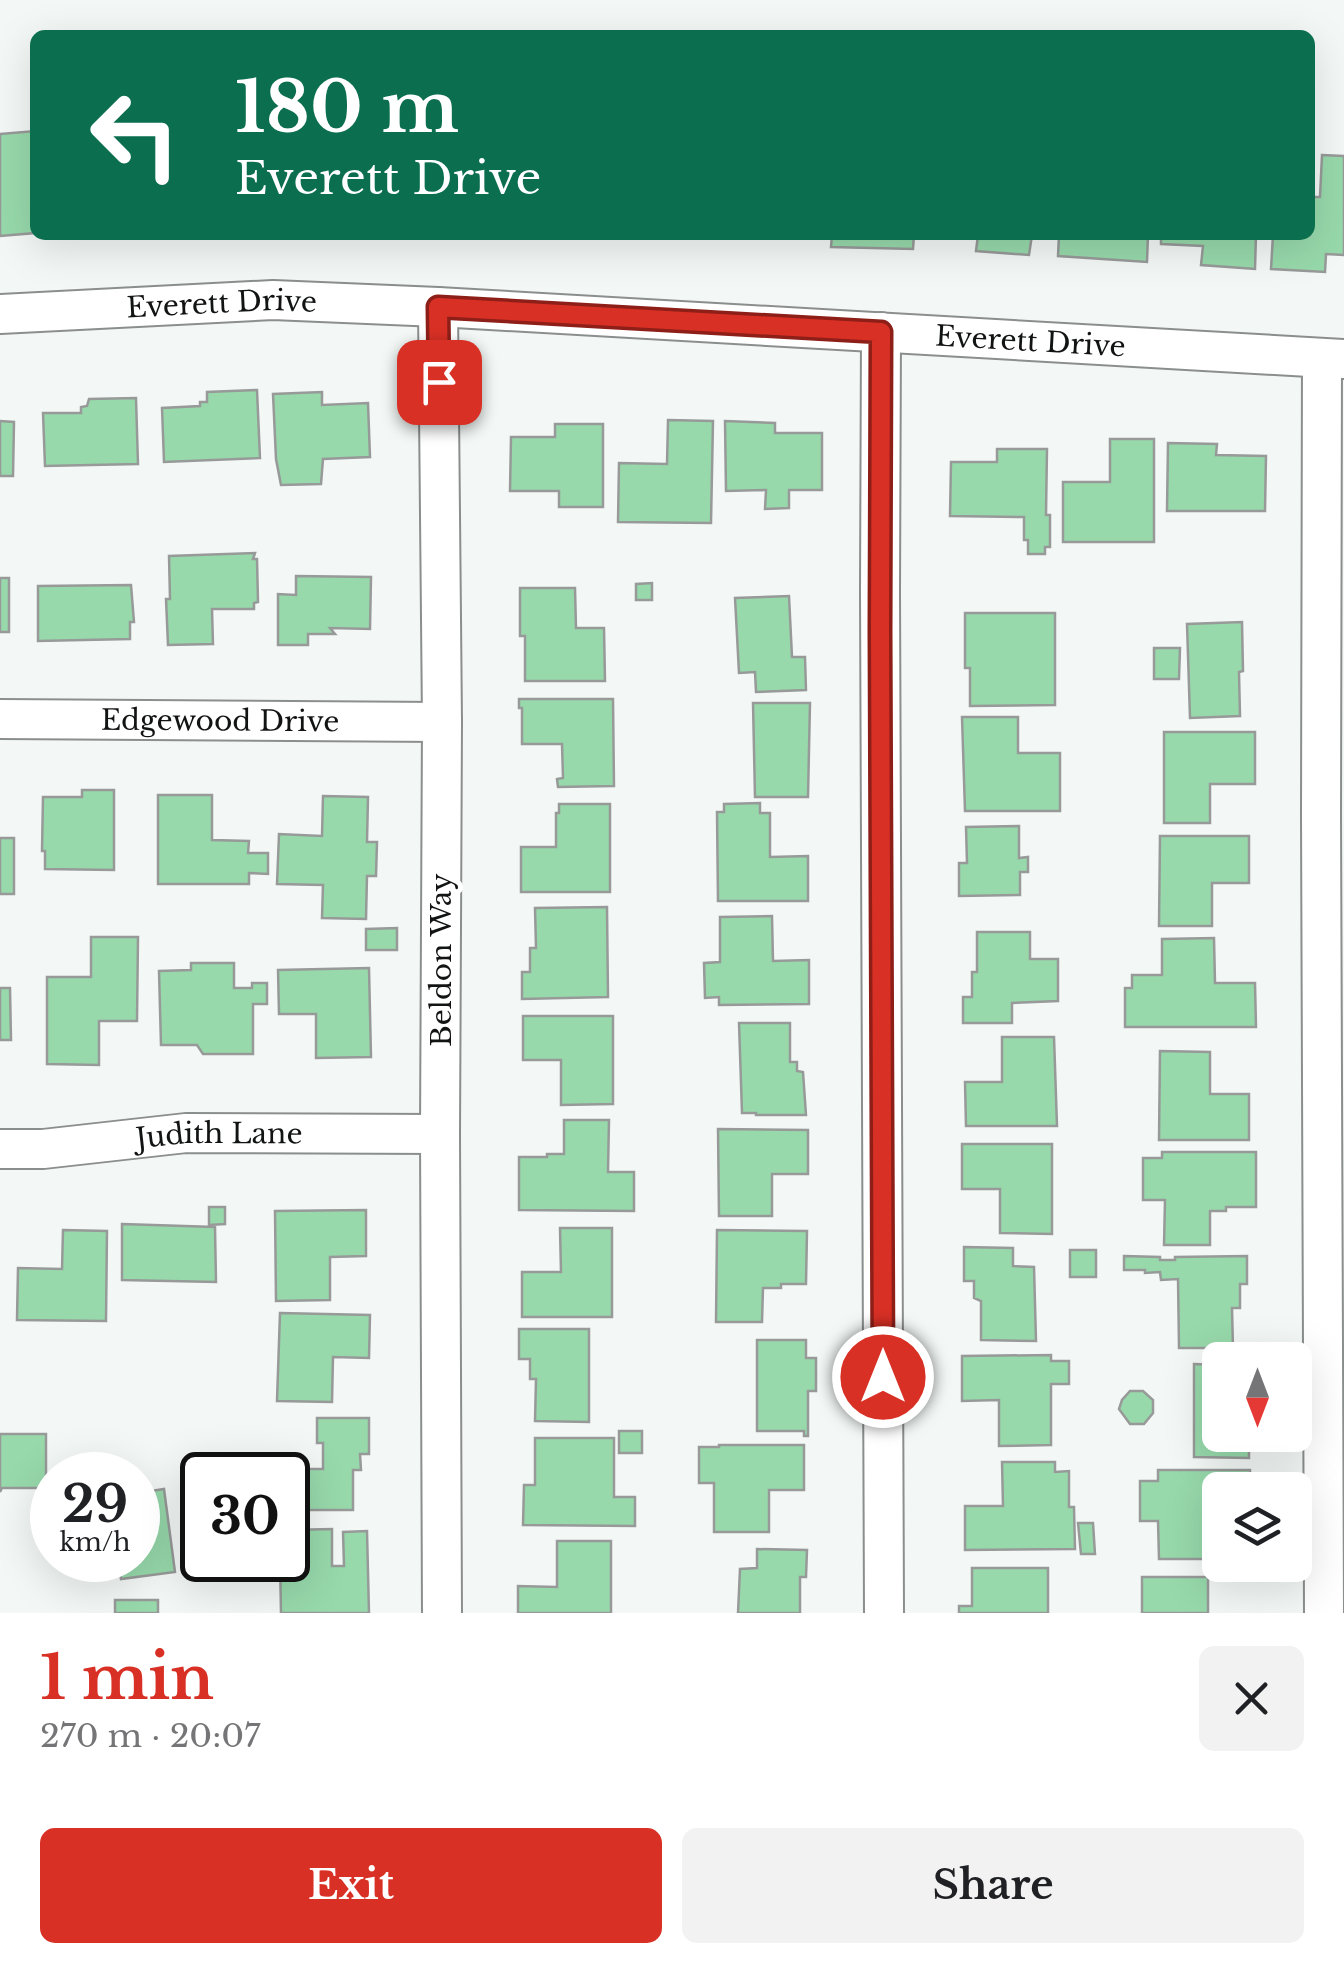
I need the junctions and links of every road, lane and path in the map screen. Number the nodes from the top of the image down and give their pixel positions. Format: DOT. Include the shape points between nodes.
graph roads {
  1 [pos="438,307"];
  2 [pos="0,314"];
  3 [pos="881,332"];
  4 [pos="1333,359"];
  5 [pos="0,719"];
  6 [pos="442,722"];
  7 [pos="1332,817"];
  8 [pos="440,1134"];
  9 [pos="0,1149"];
  10 [pos="442,1613"];
  11 [pos="884,1613"];
  12 [pos="1324,1613"];
  1 -- 2 [label="street, Everett Drive" via="272,300"];
  1 -- 3 [label="street, Everett Drive"];
  1 -- 6 [label="street, Beldon Way"];
  3 -- 4 [label="street, Everett Drive"];
  3 -- 11 [label="street"];
  4 -- 7 [label="street"];
  5 -- 6 [label="street, Edgewood Drive"];
  6 -- 8 [label="street, Beldon Way"];
  7 -- 12 [label="street"];
  8 -- 9 [label="street, Judith Lane" via="186,1133"];
  8 -- 10 [label="street, Beldon Way"];
}
